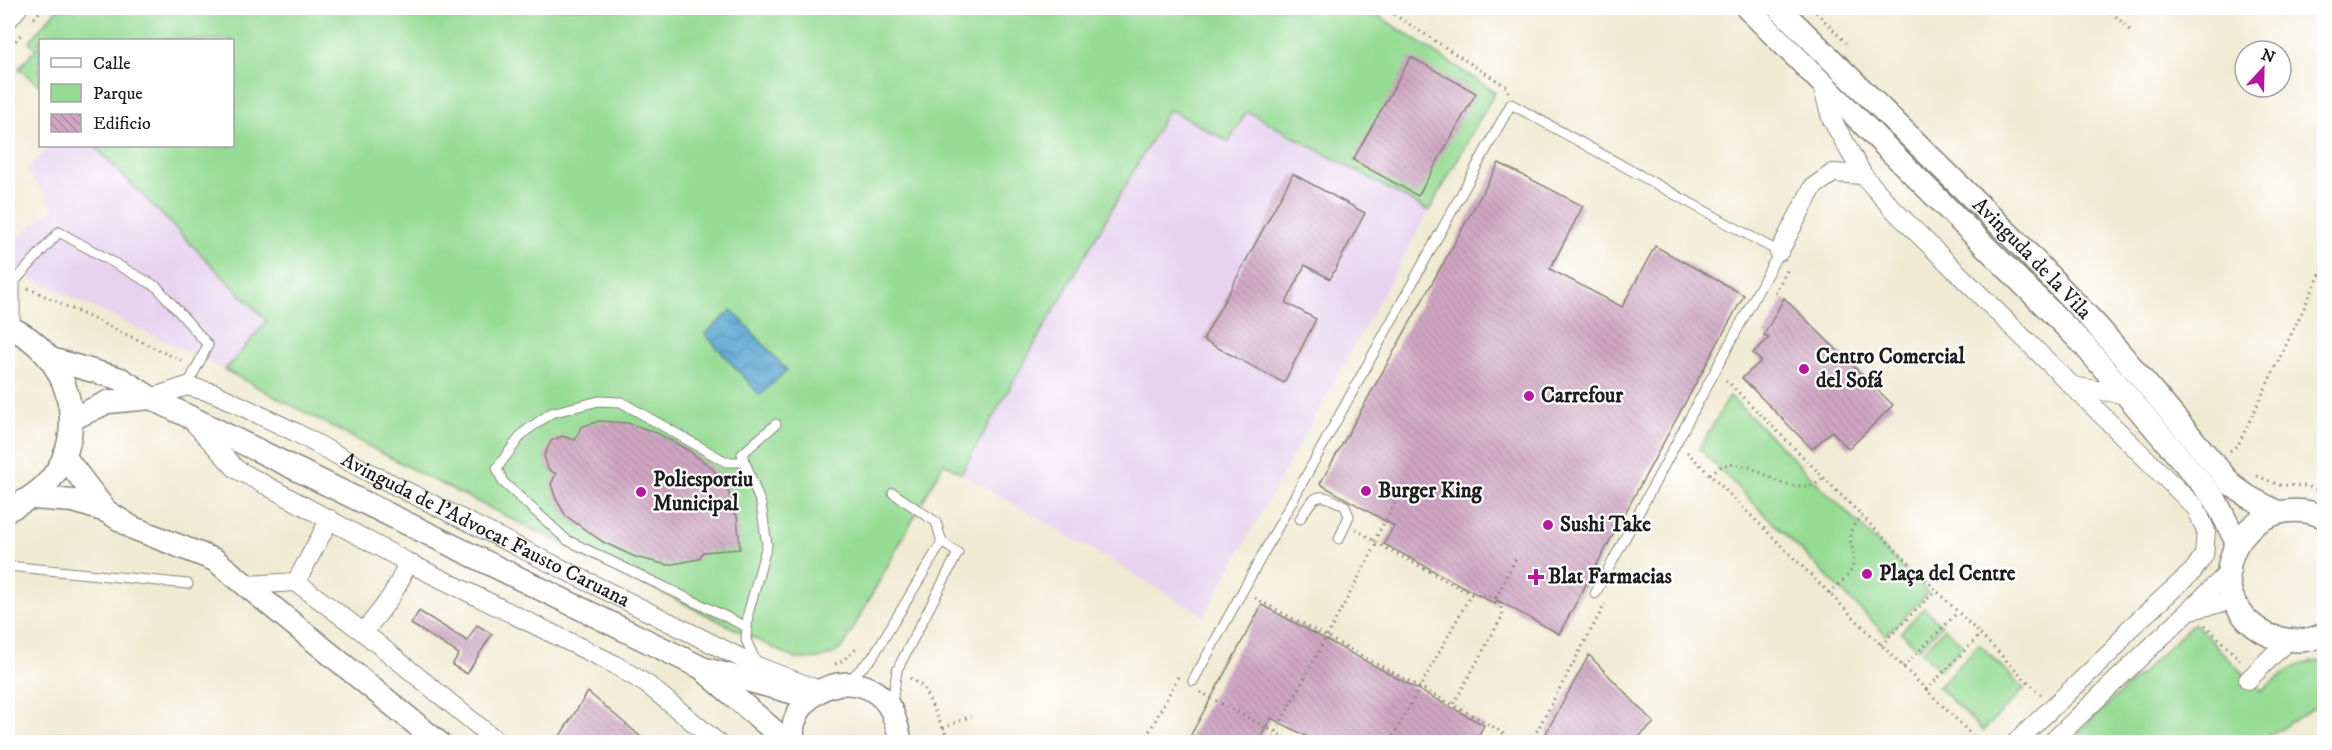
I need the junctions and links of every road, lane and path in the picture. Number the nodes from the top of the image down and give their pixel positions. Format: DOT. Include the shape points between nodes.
graph roads {
  1 [pos="18,8"];
  2 [pos="1384,8"];
  3 [pos="1747,8"];
  4 [pos="1779,8"];
  5 [pos="2107,8"];
  6 [pos="8,20"];
  7 [pos="2132,32"];
  8 [pos="1821,81"];
  9 [pos="1511,104"];
  10 [pos="1863,176"];
  11 [pos="1786,256"];
  12 [pos="2325,266"];
  13 [pos="15,281"];
  14 [pos="1771,300"];
  15 [pos="11,329"];
  16 [pos="51,359"];
  17 [pos="196,368"];
  18 [pos="188,386"];
  19 [pos="2072,386"];
  20 [pos="1721,390"];
  21 [pos="2127,396"];
  22 [pos="151,398"];
  23 [pos="188,416"];
  24 [pos="72,419"];
  25 [pos="776,424"];
  26 [pos="2230,451"];
  27 [pos="1687,452"];
  28 [pos="64,456"];
  29 [pos="744,462"];
  30 [pos="1710,474"];
  31 [pos="1824,478"];
  32 [pos="893,493"];
  33 [pos="1399,496"];
  34 [pos="32,498"];
  35 [pos="8,510"];
  36 [pos="106,511"];
  37 [pos="2277,512"];
  38 [pos="1862,516"];
  39 [pos="2325,517"];
  40 [pos="330,519"];
  41 [pos="1300,519"];
  42 [pos="1347,523"];
  43 [pos="1339,539"];
  44 [pos="942,542"];
  45 [pos="1375,542"];
  46 [pos="2237,543"];
  47 [pos="1516,558"];
  48 [pos="407,562"];
  49 [pos="8,566"];
  50 [pos="2229,572"];
  51 [pos="296,582"];
  52 [pos="188,584"];
  53 [pos="247,585"];
  54 [pos="1936,590"];
  55 [pos="1243,592"];
  56 [pos="1829,593"];
  57 [pos="1471,594"];
  58 [pos="1595,594"];
  59 [pos="1496,598"];
  60 [pos="1608,599"];
  61 [pos="2234,600"];
  62 [pos="2191,610"];
  63 [pos="1958,612"];
  64 [pos="747,627"];
  65 [pos="363,632"];
  66 [pos="1981,634"];
  67 [pos="2165,634"];
  68 [pos="2323,636"];
  69 [pos="1328,637"];
  70 [pos="746,640"];
  71 [pos="2287,641"];
  72 [pos="1881,645"];
  73 [pos="2114,649"];
  74 [pos="727,651"];
  75 [pos="872,658"];
  76 [pos="832,664"];
  77 [pos="758,666"];
  78 [pos="1904,667"];
  79 [pos="702,668"];
  80 [pos="897,670"];
  81 [pos="2251,677"];
  82 [pos="1177,680"];
  83 [pos="847,682"];
  84 [pos="1191,685"];
  85 [pos="1926,690"];
  86 [pos="814,694"];
  87 [pos="2042,696"];
  88 [pos="1453,705"];
  89 [pos="891,707"];
  90 [pos="971,716"];
  91 [pos="943,728"];
  92 [pos="1275,733"];
  93 [pos="1534,736"];
  94 [pos="902,741"];
  95 [pos="438,742"];
  96 [pos="498,742"];
  97 [pos="717,742"];
  98 [pos="787,742"];
  99 [pos="793,742"];
  100 [pos="953,742"];
  101 [pos="1270,742"];
  102 [pos="1293,742"];
  103 [pos="1390,742"];
  104 [pos="1509,742"];
  105 [pos="1531,742"];
  106 [pos="1541,742"];
  107 [pos="1979,742"];
  108 [pos="2016,742"];
  109 [pos="2052,742"];
  1 -- 6 [label="street"];
  2 -- 9 [label="path" via="1507,87"];
  3 -- 8 [label="street, Avinguda de la Vila"];
  4 -- 37 [label="street, Avinguda de la Vila" via="2099,328 2232,485"];
  5 -- 7 [label="path"];
  8 -- 10 [label="street" via="1831,118"];
  8 -- 21 [label="street, Avinguda de la Vila" via="2075,336"];
  9 -- 11 [label="lane"];
  9 -- 55 [label="lane"];
  10 -- 11 [label="street" via="1833,173 1813,187"];
  10 -- 19 [label="street"];
  11 -- 14 [label="path"];
  11 -- 58 [label="lane"];
  12 -- 26 [label="path" via="2238,445"];
  13 -- 15 [label="lane"];
  13 -- 17 [label="path"];
  13 -- 17 [label="lane" via="58,232 157,288 208,345"];
  15 -- 16 [label="street" via="32,340"];
  16 -- 22 [label="street, Avinguda de l'Advocat Fausto Caruana" via="121,379"];
  16 -- 24 [label="street" via="69,394"];
  17 -- 18 [label="lane"];
  18 -- 22 [label="street"];
  18 -- 74 [label="street, Avinguda de l'Advocat Fausto Caruana" via="214,393 295,432 370,474"];
  19 -- 21 [label="street"];
  19 -- 73 [label="street" via="2196,508 2206,531 2204,555 2193,571 2128,630"];
  20 -- 31 [label="path" via="1726,380"];
  21 -- 46 [label="street, Avinguda de la Vila" via="2215,500"];
  22 -- 23 [label="street, Avinguda de l'Advocat Fausto Caruana"];
  22 -- 24 [label="street" via="108,402"];
  23 -- 40 [label="street" via="236,469"];
  23 -- 79 [label="street, Avinguda de l'Advocat Fausto Caruana"];
  24 -- 28 [label="street"];
  25 -- 29 [label="lane" via="742,454"];
  27 -- 30 [label="path"];
  28 -- 34 [label="street" via="50,480"];
  28 -- 36 [label="street"];
  29 -- 64 [label="lane" via="761,504 767,545"];
  29 -- 64 [label="lane" via="726,462 621,402 599,401 551,414 524,433 497,468 503,482 567,540"];
  30 -- 31 [label="path" via="1723,465 1743,464 1795,486 1812,486"];
  30 -- 56 [label="path"];
  31 -- 38 [label="path"];
  32 -- 44 [label="lane" via="936,522"];
  33 -- 45 [label="path"];
  34 -- 35 [label="street"];
  34 -- 36 [label="street" via="74,501"];
  36 -- 53 [label="street" via="133,528 215,560"];
  37 -- 39 [label="street" via="2294,510"];
  37 -- 46 [label="street" via="2254,524"];
  38 -- 54 [label="path"];
  38 -- 56 [label="path" via="1849,536 1853,564"];
  40 -- 48 [label="street"];
  40 -- 51 [label="street"];
  41 -- 42 [label="lane" via="1316,497 1326,496 1345,506"];
  42 -- 43 [label="lane"];
  42 -- 45 [label="path"];
  44 -- 75 [label="lane"];
  44 -- 80 [label="lane" via="958,553"];
  45 -- 57 [label="path"];
  45 -- 69 [label="path"];
  46 -- 50 [label="street"];
  47 -- 59 [label="path"];
  48 -- 65 [label="street" via="403,578"];
  48 -- 97 [label="street" via="612,663 648,685"];
  49 -- 52 [label="lane"];
  50 -- 61 [label="street"];
  50 -- 62 [label="street"];
  51 -- 53 [label="street"];
  51 -- 65 [label="street"];
  53 -- 95 [label="street"];
  54 -- 63 [label="path"];
  54 -- 72 [label="path"];
  55 -- 69 [label="path"];
  55 -- 84 [label="lane"];
  56 -- 72 [label="path"];
  57 -- 59 [label="path"];
  57 -- 103 [label="path"];
  59 -- 88 [label="path" via="1503,615"];
  60 -- 93 [label="path"];
  61 -- 62 [label="street"];
  61 -- 71 [label="street" via="2255,628"];
  62 -- 67 [label="street"];
  62 -- 81 [label="path"];
  63 -- 66 [label="path"];
  63 -- 78 [label="path"];
  64 -- 70 [label="lane"];
  65 -- 96 [label="street"];
  66 -- 85 [label="path"];
  66 -- 87 [label="path"];
  67 -- 73 [label="street" via="2141,635"];
  67 -- 109 [label="street"];
  68 -- 71 [label="street"];
  69 -- 88 [label="path"];
  69 -- 92 [label="path"];
  70 -- 74 [label="lane"];
  70 -- 77 [label="lane"];
  71 -- 81 [label="street"];
  72 -- 78 [label="path"];
  73 -- 108 [label="street"];
  74 -- 77 [label="street, Avinguda de l'Advocat Fausto Caruana"];
  75 -- 76 [label="path" via="856,649"];
  75 -- 83 [label="lane"];
  77 -- 86 [label="street, Avinguda de l'Advocat Fausto Caruana"];
  78 -- 85 [label="path"];
  79 -- 86 [label="street, Avinguda de l'Advocat Fausto Caruana"];
  79 -- 98 [label="street, Avinguda de l'Advocat Fausto Caruana"];
  80 -- 89 [label="lane"];
  80 -- 91 [label="path" via="923,687"];
  82 -- 84 [label="path"];
  83 -- 86 [label="street"];
  83 -- 89 [label="street" via="872,689"];
  84 -- 92 [label="path"];
  85 -- 107 [label="path"];
  86 -- 99 [label="street" via="794,721"];
  88 -- 104 [label="path" via="1505,735"];
  89 -- 94 [label="street"];
  90 -- 91 [label="path"];
  91 -- 100 [label="path"];
  92 -- 101 [label="path"];
  92 -- 102 [label="path"];
  93 -- 105 [label="path"];
  93 -- 106 [label="path"];
}
